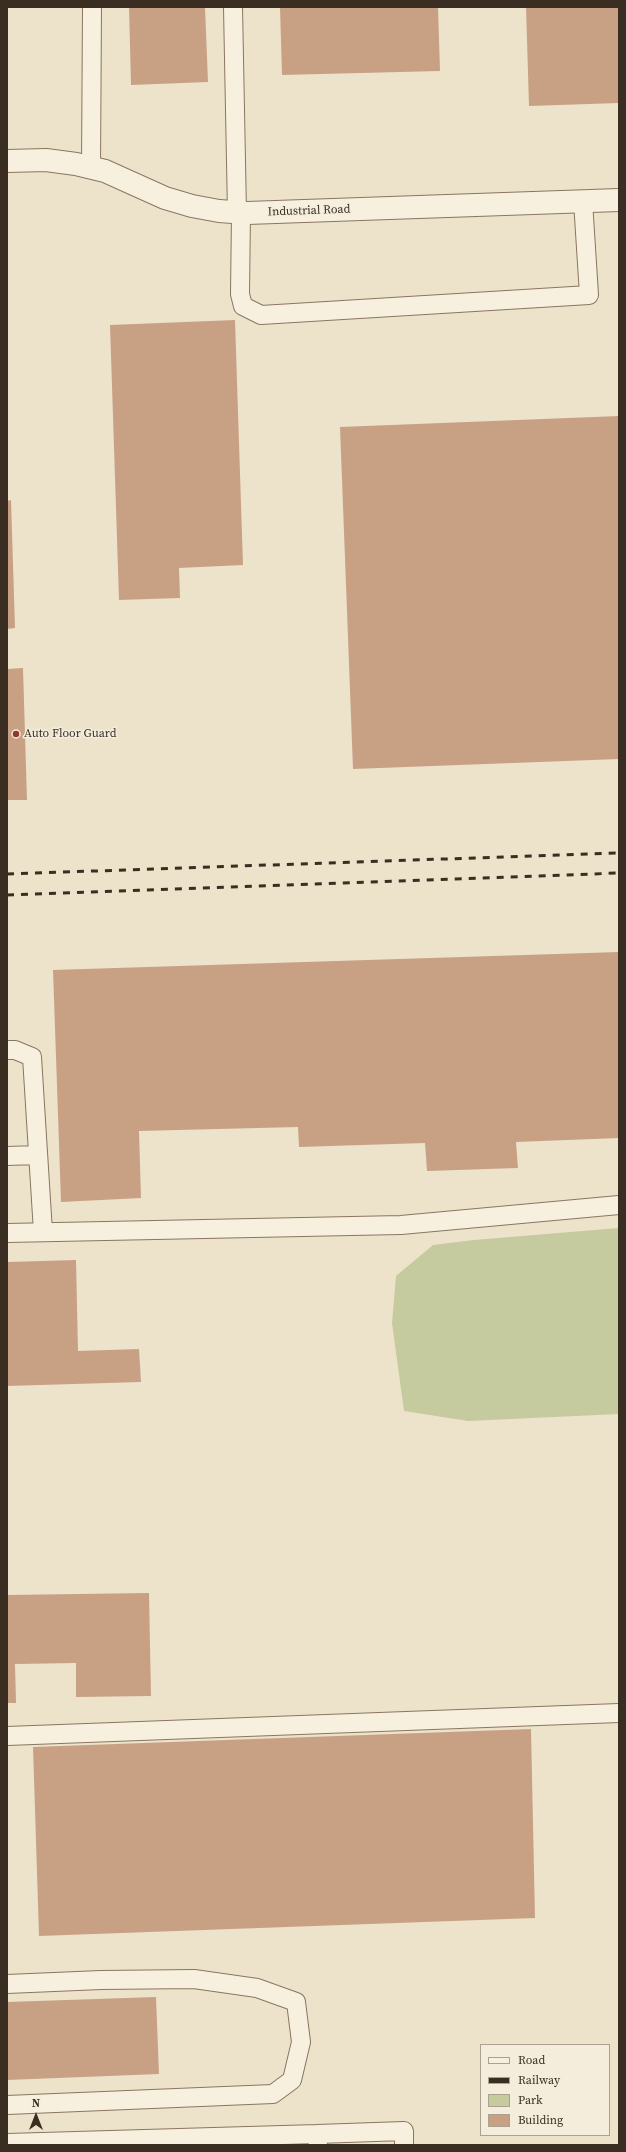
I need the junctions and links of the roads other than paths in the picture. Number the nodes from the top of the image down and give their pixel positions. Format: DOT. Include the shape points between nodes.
graph roads {
  1 [pos="92,7"];
  2 [pos="233,7"];
  3 [pos="7,161"];
  4 [pos="91,168"];
  5 [pos="619,200"];
  6 [pos="583,201"];
  7 [pos="239,213"];
  8 [pos="7,1050"];
  9 [pos="37,1155"];
  10 [pos="7,1156"];
  11 [pos="619,1205"];
  12 [pos="43,1232"];
  13 [pos="7,1233"];
  14 [pos="619,1713"];
  15 [pos="7,1736"];
  16 [pos="7,1984"];
  17 [pos="7,2105"];
  18 [pos="317,2140"];
  19 [pos="7,2143"];
  20 [pos="404,2145"];
  1 -- 4 [label="lane"];
  2 -- 7 [label="lane"];
  3 -- 4 [label="street, Industrial Road" via="46,160"];
  4 -- 7 [label="street, Industrial Road" via="104,171 165,198 192,206"];
  5 -- 6 [label="street, Industrial Road"];
  6 -- 7 [label="street, Industrial Road"];
  6 -- 7 [label="lane" via="589,295 261,315 243,306 240,294"];
  8 -- 9 [label="lane" via="15,1050 32,1057"];
  9 -- 10 [label="lane"];
  9 -- 12 [label="lane"];
  11 -- 12 [label="lane" via="401,1225"];
  12 -- 13 [label="lane"];
  14 -- 15 [label="lane"];
  16 -- 17 [label="lane" via="194,1979 257,1988 296,2002 301,2042 292,2080 273,2094"];
  18 -- 19 [label="lane"];
  18 -- 20 [label="lane" via="404,2131"];
}
